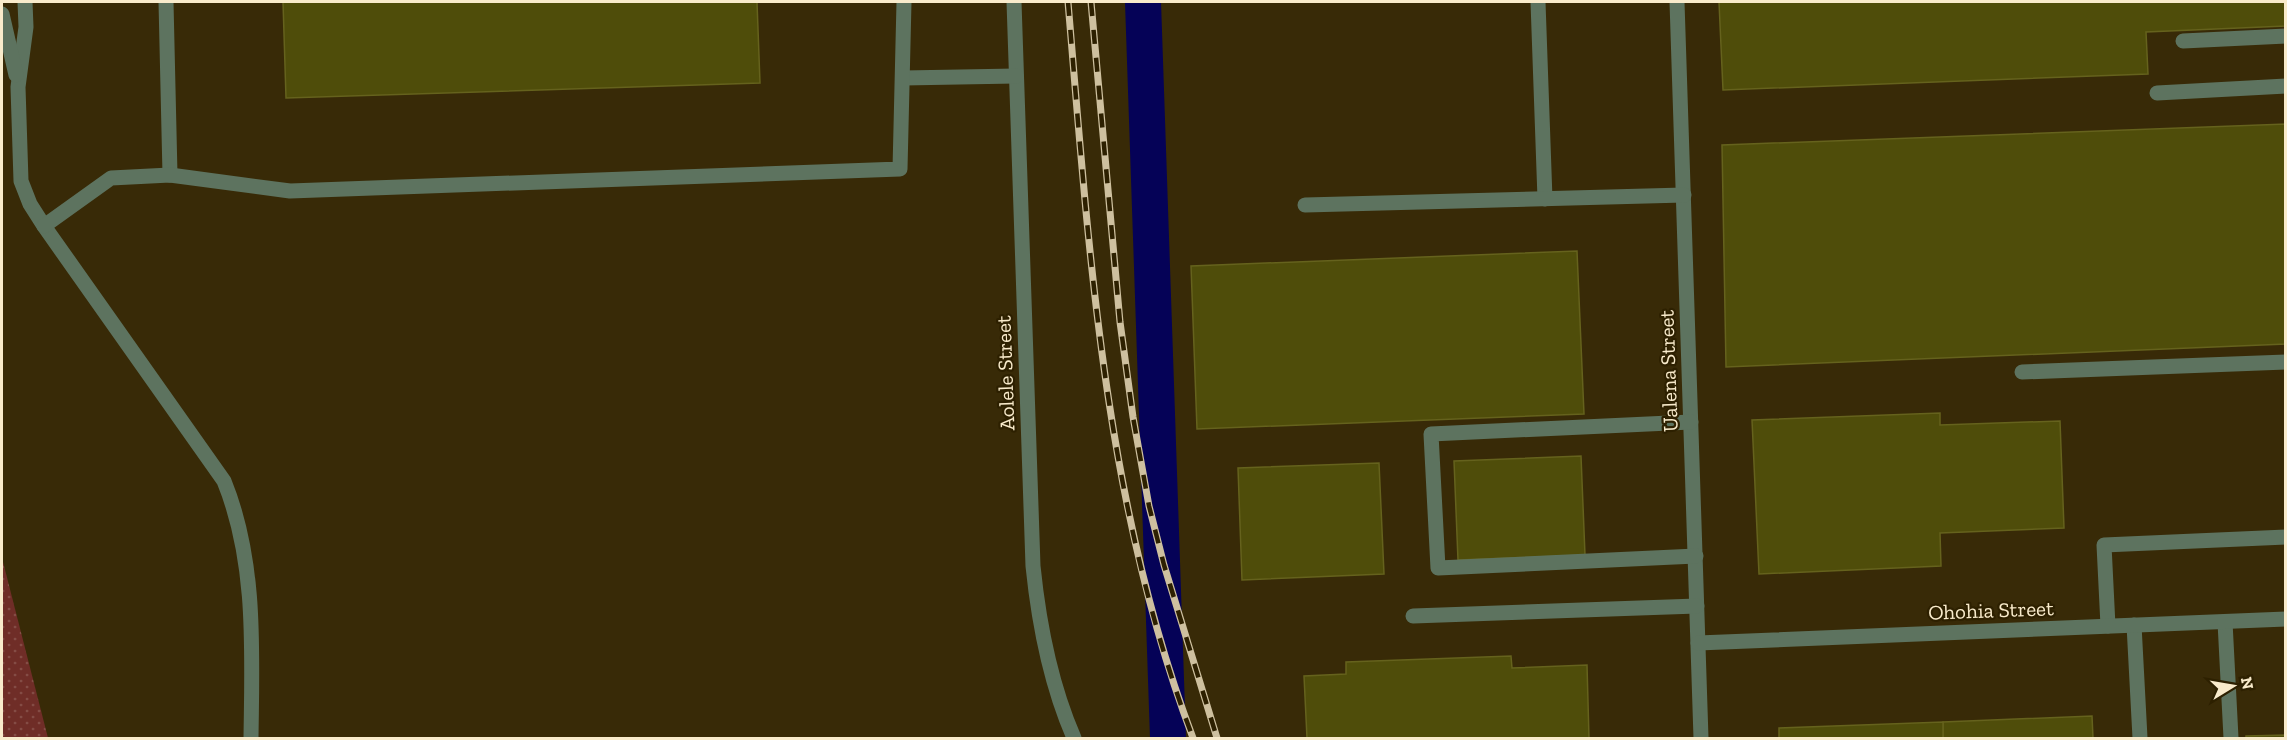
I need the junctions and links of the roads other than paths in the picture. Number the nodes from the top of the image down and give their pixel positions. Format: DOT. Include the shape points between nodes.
graph roads {
  1 [pos="26,2"];
  2 [pos="166,2"];
  3 [pos="904,2"];
  4 [pos="1014,2"];
  5 [pos="1538,2"];
  6 [pos="1677,2"];
  7 [pos="2,14"];
  8 [pos="2286,36"];
  9 [pos="2183,41"];
  10 [pos="1016,76"];
  11 [pos="903,78"];
  12 [pos="2286,86"];
  13 [pos="18,87"];
  14 [pos="2157,93"];
  15 [pos="170,175"];
  16 [pos="1684,195"];
  17 [pos="1545,199"];
  18 [pos="1305,205"];
  19 [pos="44,226"];
  20 [pos="2286,362"];
  21 [pos="2022,372"];
  22 [pos="1691,422"];
  23 [pos="2286,537"];
  24 [pos="1696,556"];
  25 [pos="1697,606"];
  26 [pos="1413,616"];
  27 [pos="2286,619"];
  28 [pos="2225,622"];
  29 [pos="2134,625"];
  30 [pos="2108,627"];
  31 [pos="1698,643"];
  32 [pos="251,738"];
  33 [pos="1074,738"];
  34 [pos="1701,738"];
  35 [pos="2140,738"];
  36 [pos="2230,738"];
  1 -- 13 [label="street"];
  2 -- 15 [label="street"];
  3 -- 11 [label="street"];
  4 -- 10 [label="street, Aolele Street"];
  5 -- 17 [label="street"];
  6 -- 16 [label="street, Ualena Street"];
  7 -- 13 [label="street"];
  8 -- 9 [label="street"];
  10 -- 11 [label="street"];
  10 -- 33 [label="street, Aolele Street" via="1033,566 1043,639"];
  11 -- 15 [label="street" via="900,169 290,191"];
  12 -- 14 [label="street"];
  13 -- 19 [label="street" via="21,181"];
  15 -- 19 [label="street" via="111,178"];
  16 -- 17 [label="street"];
  16 -- 22 [label="street, Ualena Street"];
  17 -- 18 [label="street"];
  19 -- 32 [label="street" via="206,452 231,498 243,540 248,580"];
  20 -- 21 [label="street"];
  22 -- 24 [label="street, Ualena Street"];
  22 -- 24 [label="street" via="1431,434 1438,568"];
  23 -- 30 [label="street" via="2104,545"];
  24 -- 25 [label="street, Ualena Street"];
  25 -- 26 [label="street"];
  25 -- 31 [label="street, Ualena Street"];
  27 -- 28 [label="street, Ohohia Street"];
  28 -- 29 [label="street, Ohohia Street"];
  28 -- 36 [label="street"];
  29 -- 30 [label="street, Ohohia Street"];
  29 -- 35 [label="street"];
  30 -- 31 [label="street, Ohohia Street"];
  31 -- 34 [label="street, Ualena Street"];
}
